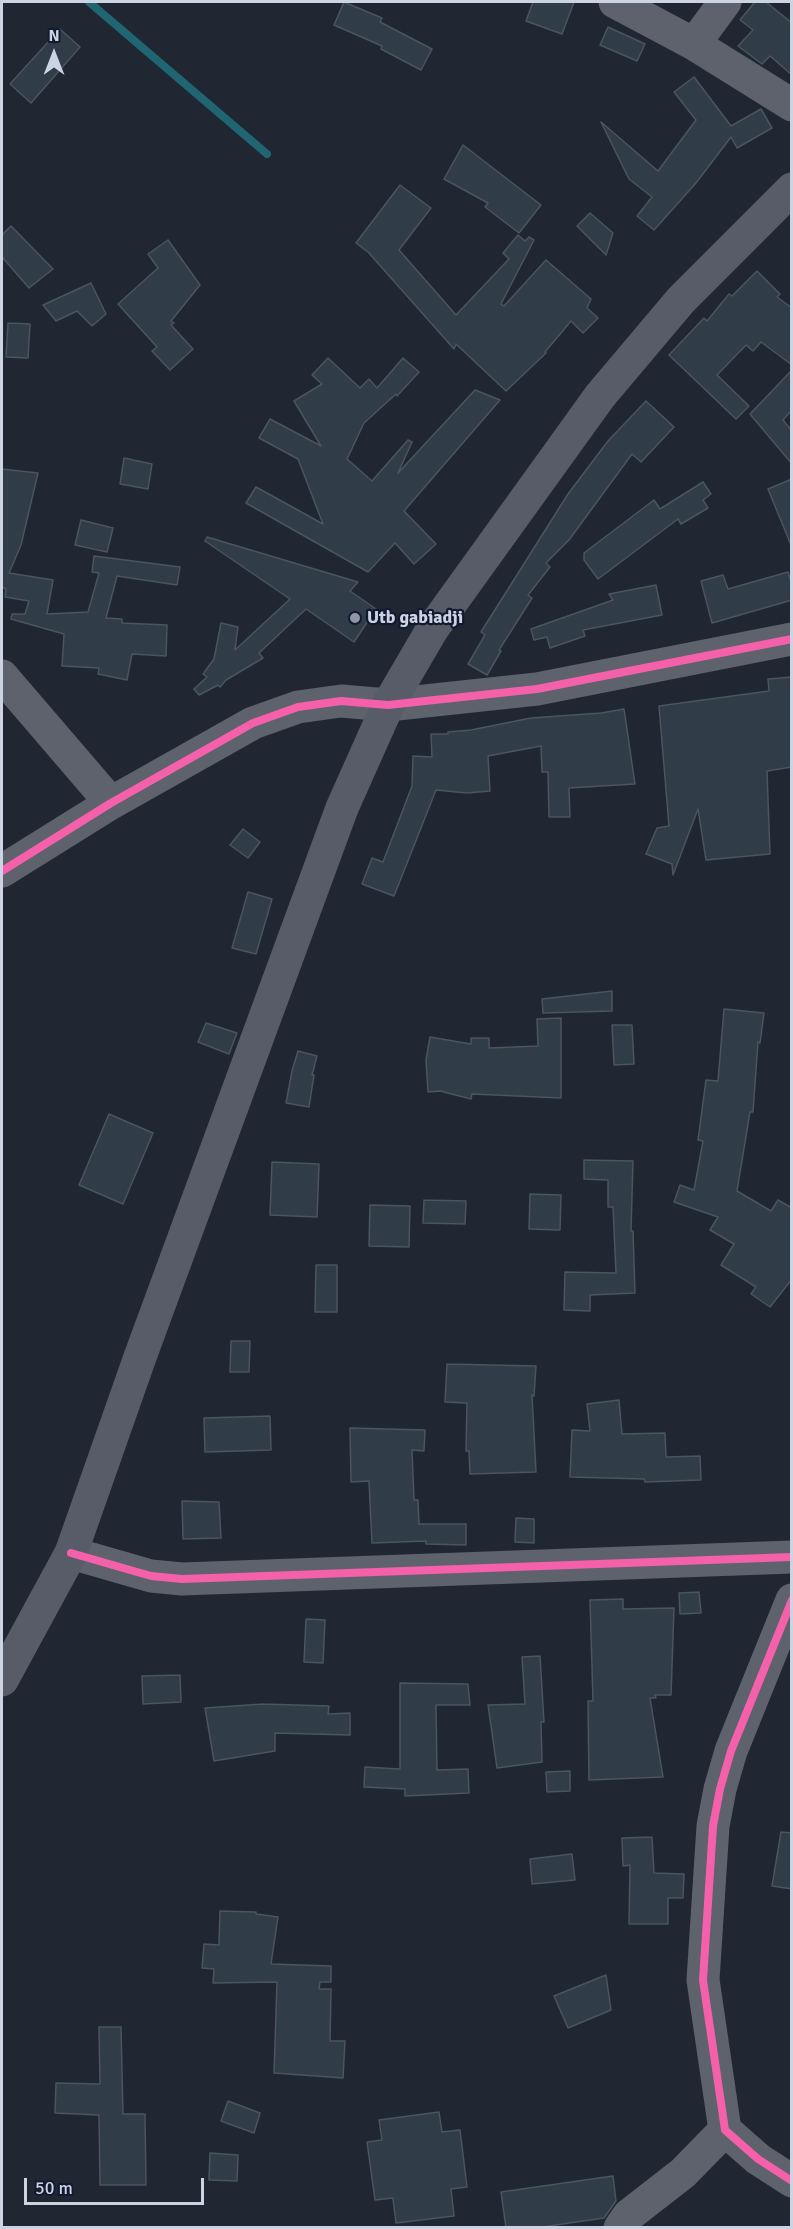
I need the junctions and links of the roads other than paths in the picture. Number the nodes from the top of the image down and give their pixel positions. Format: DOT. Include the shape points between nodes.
graph roads {
  1 [pos="615,2"];
  2 [pos="725,2"];
  3 [pos="694,44"];
  4 [pos="792,105"];
  5 [pos="792,189"];
  6 [pos="792,639"];
  7 [pos="2,676"];
  8 [pos="388,705"];
  9 [pos="111,803"];
  10 [pos="2,871"];
  11 [pos="71,1553"];
  12 [pos="792,1557"];
  13 [pos="792,1600"];
  14 [pos="2,1680"];
  15 [pos="725,2130"];
  16 [pos="792,2181"];
  17 [pos="620,2228"];
  1 -- 3 [label="street"];
  2 -- 3 [label="street"];
  3 -- 4 [label="street"];
  5 -- 8 [label="main road" via="681,300 600,396 433,628"];
  6 -- 8 [label="street" via="537,689"];
  7 -- 9 [label="street"];
  8 -- 9 [label="street" via="341,701 298,707 253,723"];
  8 -- 11 [label="main road" via="342,808"];
  9 -- 10 [label="street"];
  11 -- 12 [label="street" via="151,1576 182,1579"];
  11 -- 14 [label="main road"];
  13 -- 15 [label="street" via="731,1751 714,1826 703,1980"];
  15 -- 16 [label="street" via="758,2159"];
  15 -- 17 [label="street" via="683,2173 629,2215"];
}
